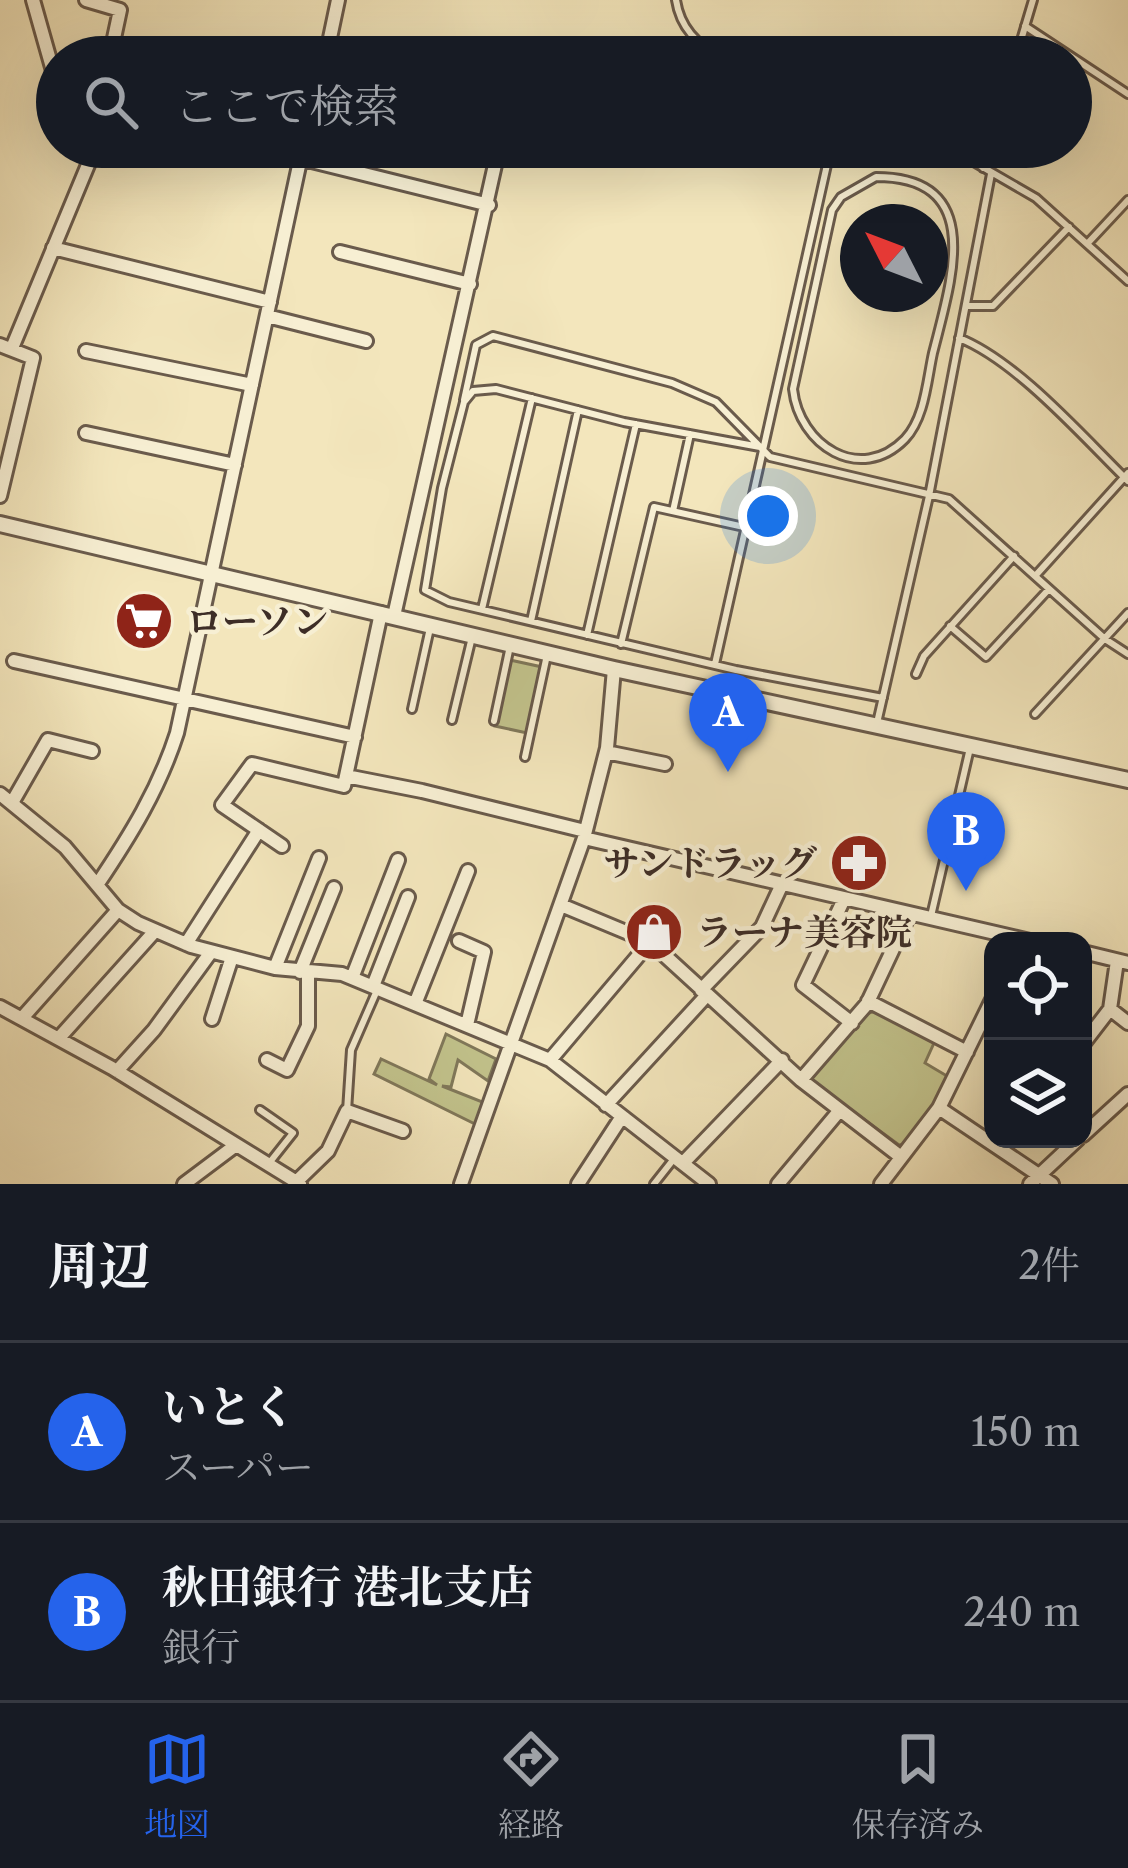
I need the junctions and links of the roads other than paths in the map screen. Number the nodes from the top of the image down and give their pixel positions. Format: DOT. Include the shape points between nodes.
graph roads {
  1 [pos="34,0"];
  2 [pos="86,0"];
  3 [pos="338,0"];
  4 [pos="676,0"];
  5 [pos="1022,0"];
  6 [pos="1033,1"];
  7 [pos="1024,26"];
  8 [pos="44,36"];
  9 [pos="114,36"];
  10 [pos="330,36"];
  11 [pos="692,36"];
  12 [pos="1021,36"];
  13 [pos="1039,36"];
  14 [pos="1092,70"];
  15 [pos="1128,94"];
  16 [pos="87,168"];
  17 [pos="299,168"];
  18 [pos="356,168"];
  19 [pos="495,168"];
  20 [pos="826,168"];
  21 [pos="982,168"];
  22 [pos="987,168"];
  23 [pos="987,171"];
  24 [pos="1128,200"];
  25 [pos="489,205"];
  26 [pos="1069,227"];
  27 [pos="1087,244"];
  28 [pos="53,248"];
  29 [pos="340,252"];
  30 [pos="1128,280"];
  31 [pos="470,284"];
  32 [pos="966,306"];
  33 [pos="269,309"];
  34 [pos="959,338"];
  35 [pos="366,341"];
  36 [pos="6,346"];
  37 [pos="86,351"];
  38 [pos="252,386"];
  39 [pos="794,389"];
  40 [pos="532,398"];
  41 [pos="464,402"];
  42 [pos="578,410"];
  43 [pos="636,424"];
  44 [pos="86,433"];
  45 [pos="690,434"];
  46 [pos="760,447"];
  47 [pos="235,465"];
  48 [pos="1127,477"];
  49 [pos="0,496"];
  50 [pos="929,496"];
  51 [pos="673,511"];
  52 [pos="0,524"];
  53 [pos="744,527"];
  54 [pos="1014,556"];
  55 [pos="1036,575"];
  56 [pos="210,576"];
  57 [pos="1050,588"];
  58 [pos="482,610"];
  59 [pos="387,614"];
  60 [pos="1128,614"];
  61 [pos="531,621"];
  62 [pos="431,625"];
  63 [pos="950,626"];
  64 [pos="473,634"];
  65 [pos="587,635"];
  66 [pos="1105,639"];
  67 [pos="510,643"];
  68 [pos="621,644"];
  69 [pos="547,652"];
  70 [pos="1128,654"];
  71 [pos="14,661"];
  72 [pos="715,664"];
  73 [pos="614,669"];
  74 [pos="916,674"];
  75 [pos="183,697"];
  76 [pos="883,698"];
  77 [pos="412,709"];
  78 [pos="1035,714"];
  79 [pos="452,720"];
  80 [pos="494,721"];
  81 [pos="877,723"];
  82 [pos="355,737"];
  83 [pos="970,744"];
  84 [pos="92,751"];
  85 [pos="606,752"];
  86 [pos="525,757"];
  87 [pos="665,764"];
  88 [pos="346,776"];
  89 [pos="1128,780"];
  90 [pos="7,798"];
  91 [pos="259,830"];
  92 [pos="584,835"];
  93 [pos="282,846"];
  94 [pos="319,858"];
  95 [pos="398,860"];
  96 [pos="468,871"];
  97 [pos="782,884"];
  98 [pos="97,885"];
  99 [pos="334,888"];
  100 [pos="408,897"];
  101 [pos="844,899"];
  102 [pos="561,905"];
  103 [pos="118,910"];
  104 [pos="909,915"];
  105 [pos="930,920"];
  106 [pos="155,931"];
  107 [pos="984,932"];
  108 [pos="459,941"];
  109 [pos="650,942"];
  110 [pos="185,944"];
  111 [pos="211,952"];
  112 [pos="1092,954"];
  113 [pos="232,957"];
  114 [pos="1123,962"];
  115 [pos="275,968"];
  116 [pos="304,973"];
  117 [pos="352,978"];
  118 [pos="375,987"];
  119 [pos="704,992"];
  120 [pos="868,1001"];
  121 [pos="415,1004"];
  122 [pos="0,1007"];
  123 [pos="1110,1009"];
  124 [pos="23,1017"];
  125 [pos="984,1017"];
  126 [pos="212,1019"];
  127 [pos="852,1023"];
  128 [pos="1128,1023"];
  129 [pos="466,1025"];
  130 [pos="1092,1027"];
  131 [pos="59,1038"];
  132 [pos="512,1044"];
  133 [pos="967,1052"];
  134 [pos="267,1060"];
  135 [pos="550,1060"];
  136 [pos="782,1060"];
  137 [pos="117,1071"];
  138 [pos="802,1080"];
  139 [pos="1128,1094"];
  140 [pos="606,1105"];
  141 [pos="1115,1105"];
  142 [pos="939,1108"];
  143 [pos="260,1110"];
  144 [pos="840,1110"];
  145 [pos="347,1111"];
  146 [pos="1128,1115"];
  147 [pos="621,1118"];
  148 [pos="1092,1127"];
  149 [pos="403,1131"];
  150 [pos="984,1132"];
  151 [pos="236,1145"];
  152 [pos="1009,1148"];
  153 [pos="1069,1148"];
  154 [pos="901,1157"];
  155 [pos="679,1160"];
  156 [pos="267,1164"];
  157 [pos="1035,1179"];
  158 [pos="703,1182"];
  159 [pos="298,1183"];
  160 [pos="184,1184"];
  161 [pos="461,1184"];
  162 [pos="578,1184"];
  163 [pos="654,1184"];
  164 [pos="778,1184"];
  165 [pos="881,1184"];
  166 [pos="1052,1184"];
  1 -- 8 [label="street"];
  2 -- 9 [label="street" via="120,10"];
  3 -- 10 [label="street"];
  4 -- 11 [label="lane"];
  5 -- 6 [label="lane"];
  6 -- 7 [label="lane"];
  7 -- 12 [label="lane"];
  7 -- 13 [label="lane"];
  14 -- 15 [label="lane"];
  16 -- 28 [label="street"];
  17 -- 33 [label="street"];
  18 -- 25 [label="street"];
  19 -- 25 [label="street"];
  20 -- 46 [label="lane"];
  21 -- 23 [label="lane"];
  22 -- 23 [label="lane"];
  23 -- 26 [label="lane"];
  23 -- 32 [label="lane"];
  24 -- 27 [label="lane"];
  25 -- 31 [label="street"];
  26 -- 27 [label="lane"];
  26 -- 32 [label="lane" via="993,306"];
  27 -- 30 [label="lane"];
  28 -- 33 [label="street"];
  28 -- 36 [label="street"];
  29 -- 31 [label="street"];
  31 -- 59 [label="street"];
  32 -- 34 [label="lane"];
  33 -- 35 [label="street"];
  33 -- 38 [label="street"];
  34 -- 48 [label="lane" via="983,347"];
  34 -- 50 [label="lane"];
  36 -- 49 [label="street" via="33,358"];
  37 -- 38 [label="street"];
  38 -- 47 [label="street"];
  39 -- 39 [label="lane" via="832,210 876,176 927,186 944,203 954,248 916,423 903,441 872,457 838,454 804,427"];
  40 -- 41 [label="lane" via="484,387"];
  40 -- 42 [label="lane"];
  40 -- 58 [label="lane"];
  41 -- 46 [label="lane" via="476,345 493,336 672,383 716,402"];
  41 -- 58 [label="lane" via="424,590"];
  42 -- 43 [label="lane"];
  42 -- 61 [label="lane"];
  43 -- 45 [label="lane"];
  43 -- 65 [label="lane"];
  44 -- 47 [label="street"];
  45 -- 46 [label="lane"];
  45 -- 51 [label="lane"];
  46 -- 50 [label="lane" via="770,457"];
  46 -- 53 [label="lane"];
  47 -- 56 [label="street"];
  48 -- 55 [label="lane"];
  50 -- 54 [label="lane" via="949,499"];
  50 -- 76 [label="lane"];
  51 -- 53 [label="lane"];
  51 -- 68 [label="lane" via="654,507"];
  52 -- 56 [label="street"];
  53 -- 72 [label="lane"];
  54 -- 55 [label="lane"];
  54 -- 63 [label="lane"];
  55 -- 57 [label="lane"];
  56 -- 59 [label="street"];
  56 -- 75 [label="street"];
  57 -- 63 [label="lane" via="986,657"];
  57 -- 66 [label="lane"];
  58 -- 61 [label="lane"];
  59 -- 62 [label="street"];
  59 -- 82 [label="street"];
  60 -- 66 [label="lane"];
  61 -- 65 [label="lane"];
  62 -- 64 [label="street"];
  62 -- 77 [label="lane"];
  63 -- 74 [label="lane"];
  64 -- 67 [label="street"];
  64 -- 79 [label="lane"];
  65 -- 68 [label="lane"];
  66 -- 70 [label="lane"];
  66 -- 78 [label="lane"];
  67 -- 69 [label="street"];
  67 -- 80 [label="lane"];
  68 -- 72 [label="lane"];
  69 -- 73 [label="street"];
  69 -- 86 [label="lane"];
  71 -- 75 [label="street"];
  72 -- 76 [label="lane"];
  73 -- 81 [label="street"];
  73 -- 85 [label="street"];
  75 -- 82 [label="street"];
  75 -- 98 [label="street" via="165,772"];
  76 -- 81 [label="lane"];
  81 -- 83 [label="street"];
  82 -- 88 [label="street"];
  83 -- 89 [label="street"];
  83 -- 105 [label="lane"];
  84 -- 90 [label="street" via="48,740"];
  85 -- 87 [label="street"];
  85 -- 92 [label="street"];
  88 -- 91 [label="street" via="344,786 252,764 222,805"];
  88 -- 92 [label="street"];
  90 -- 98 [label="street"];
  91 -- 93 [label="street"];
  91 -- 110 [label="street"];
  92 -- 97 [label="street"];
  92 -- 102 [label="street"];
  94 -- 115 [label="street"];
  95 -- 117 [label="street"];
  96 -- 121 [label="street"];
  97 -- 101 [label="street"];
  97 -- 119 [label="street" via="762,927"];
  98 -- 103 [label="street"];
  99 -- 116 [label="street"];
  100 -- 118 [label="street"];
  101 -- 104 [label="street"];
  101 -- 127 [label="street" via="803,985"];
  102 -- 109 [label="street"];
  102 -- 132 [label="street"];
  103 -- 106 [label="street"];
  103 -- 124 [label="street"];
  104 -- 105 [label="street"];
  104 -- 120 [label="street"];
  105 -- 107 [label="street"];
  106 -- 110 [label="street"];
  106 -- 131 [label="street"];
  108 -- 129 [label="street" via="484,952"];
  109 -- 119 [label="street"];
  109 -- 135 [label="street"];
  110 -- 111 [label="street"];
  111 -- 113 [label="street"];
  111 -- 137 [label="street"];
  112 -- 114 [label="street"];
  113 -- 115 [label="street"];
  113 -- 126 [label="street"];
  114 -- 123 [label="street"];
  115 -- 116 [label="street"];
  116 -- 117 [label="street"];
  116 -- 134 [label="street" via="308,1026 286,1070"];
  117 -- 118 [label="street"];
  118 -- 121 [label="street"];
  118 -- 145 [label="lane" via="351,1050"];
  119 -- 136 [label="street"];
  119 -- 140 [label="street"];
  120 -- 127 [label="street"];
  120 -- 133 [label="street"];
  121 -- 129 [label="street"];
  122 -- 124 [label="street"];
  123 -- 128 [label="street"];
  123 -- 130 [label="street"];
  124 -- 131 [label="street"];
  125 -- 133 [label="street"];
  127 -- 138 [label="street"];
  129 -- 132 [label="street"];
  131 -- 137 [label="street"];
  132 -- 135 [label="street"];
  132 -- 161 [label="street"];
  133 -- 142 [label="street"];
  135 -- 140 [label="street"];
  136 -- 138 [label="street"];
  136 -- 155 [label="street"];
  137 -- 151 [label="street"];
  138 -- 144 [label="street"];
  139 -- 141 [label="street"];
  140 -- 147 [label="street"];
  141 -- 146 [label="street"];
  141 -- 148 [label="street"];
  142 -- 150 [label="street"];
  142 -- 154 [label="street"];
  143 -- 156 [label="lane" via="293,1133"];
  144 -- 154 [label="street"];
  144 -- 164 [label="street"];
  145 -- 149 [label="street"];
  145 -- 159 [label="street" via="328,1151"];
  147 -- 155 [label="street"];
  147 -- 162 [label="street"];
  151 -- 156 [label="street"];
  151 -- 160 [label="street"];
  152 -- 157 [label="street"];
  153 -- 157 [label="street"];
  154 -- 165 [label="street"];
  155 -- 158 [label="street"];
  155 -- 163 [label="lane"];
  156 -- 159 [label="street"];
  157 -- 166 [label="street"];
}
